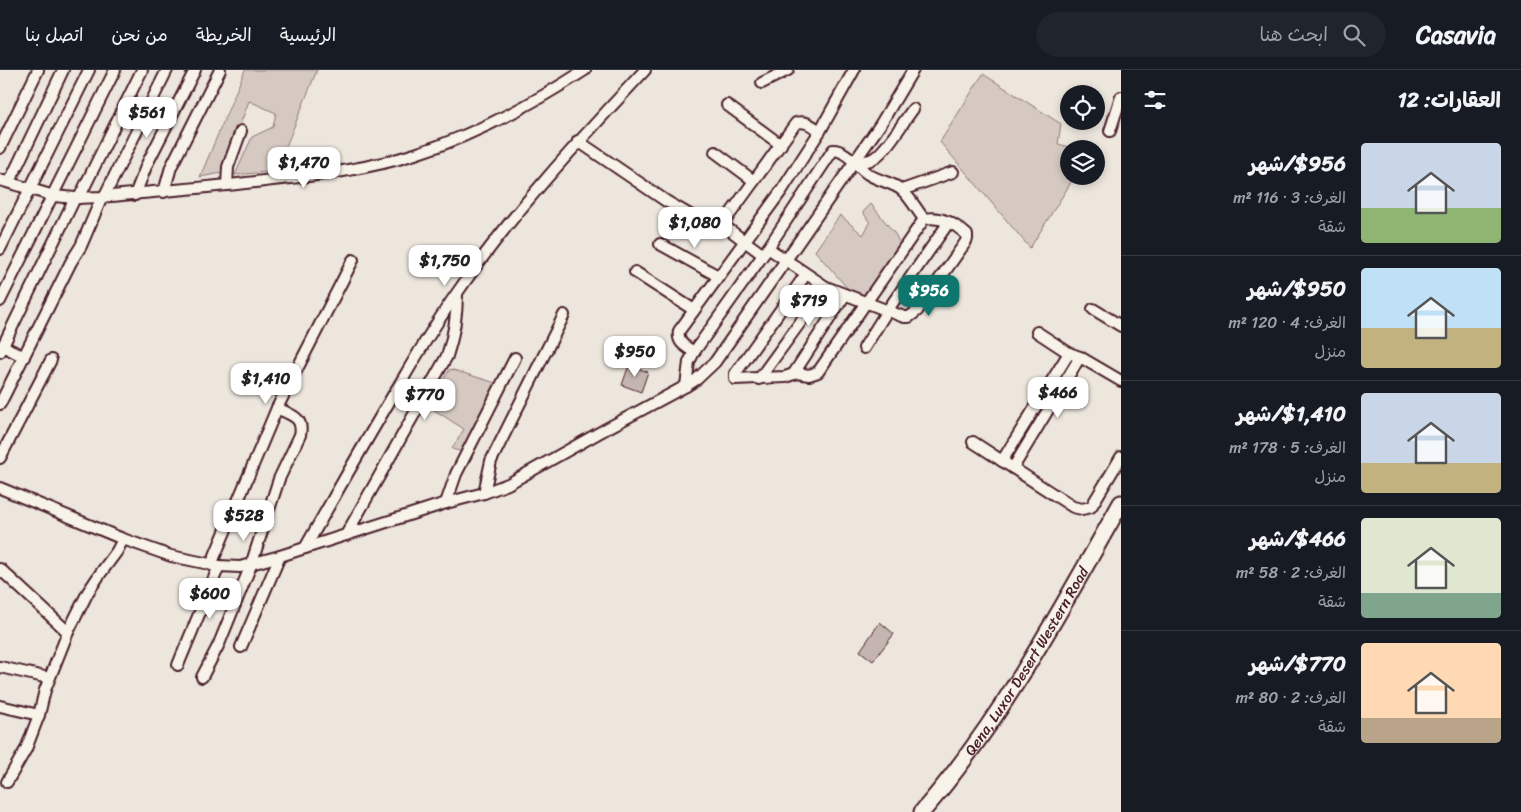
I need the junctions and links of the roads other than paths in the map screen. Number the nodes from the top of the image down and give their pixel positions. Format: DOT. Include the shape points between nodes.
graph roads {
  1 [pos="38,70"];
  2 [pos="63,70"];
  3 [pos="89,70"];
  4 [pos="115,70"];
  5 [pos="142,70"];
  6 [pos="166,70"];
  7 [pos="195,70"];
  8 [pos="220,70"];
  9 [pos="584,70"];
  10 [pos="645,70"];
  11 [pos="788,70"];
  12 [pos="854,70"];
  13 [pos="913,70"];
  14 [pos="762,83"];
  15 [pos="1121,97"];
  16 [pos="727,105"];
  17 [pos="913,109"];
  18 [pos="242,131"];
  19 [pos="820,131"];
  20 [pos="1110,132"];
  21 [pos="578,141"];
  22 [pos="781,145"];
  23 [pos="0,148"];
  24 [pos="715,152"];
  25 [pos="855,162"];
  26 [pos="953,172"];
  27 [pos="5,181"];
  28 [pos="754,181"];
  29 [pos="228,185"];
  30 [pos="30,189"];
  31 [pos="902,190"];
  32 [pos="164,192"];
  33 [pos="136,194"];
  34 [pos="54,196"];
  35 [pos="103,197"];
  36 [pos="77,198"];
  37 [pos="924,219"];
  38 [pos="949,222"];
  39 [pos="723,225"];
  40 [pos="745,241"];
  41 [pos="660,244"];
  42 [pos="0,249"];
  43 [pos="765,251"];
  44 [pos="353,260"];
  45 [pos="786,261"];
  46 [pos="635,272"];
  47 [pos="806,274"];
  48 [pos="718,276"];
  49 [pos="826,287"];
  50 [pos="457,293"];
  51 [pos="845,295"];
  52 [pos="0,301"];
  53 [pos="865,302"];
  54 [pos="1093,309"];
  55 [pos="694,310"];
  56 [pos="887,311"];
  57 [pos="564,315"];
  58 [pos="1121,326"];
  59 [pos="1037,332"];
  60 [pos="864,348"];
  61 [pos="1,350"];
  62 [pos="694,352"];
  63 [pos="1069,354"];
  64 [pos="24,356"];
  65 [pos="1080,357"];
  66 [pos="515,358"];
  67 [pos="51,360"];
  68 [pos="794,373"];
  69 [pos="759,379"];
  70 [pos="1121,381"];
  71 [pos="686,386"];
  72 [pos="0,404"];
  73 [pos="278,408"];
  74 [pos="973,442"];
  75 [pos="1121,457"];
  76 [pos="0,458"];
  77 [pos="1002,461"];
  78 [pos="1013,468"];
  79 [pos="0,488"];
  80 [pos="484,493"];
  81 [pos="446,503"];
  82 [pos="1121,503"];
  83 [pos="346,535"];
  84 [pos="123,538"];
  85 [pos="305,548"];
  86 [pos="280,556"];
  87 [pos="250,564"];
  88 [pos="215,566"];
  89 [pos="0,569"];
  90 [pos="68,632"];
  91 [pos="241,648"];
  92 [pos="178,665"];
  93 [pos="0,667"];
  94 [pos="202,677"];
  95 [pos="49,678"];
  96 [pos="0,706"];
  97 [pos="39,715"];
  98 [pos="7,782"];
  99 [pos="922,812"];
  1 -- 23 [label="street"];
  2 -- 27 [label="street"];
  3 -- 30 [label="street"];
  4 -- 34 [label="street"];
  5 -- 36 [label="street"];
  6 -- 35 [label="street"];
  7 -- 33 [label="street" via="147,164"];
  8 -- 32 [label="street" via="174,161"];
  9 -- 29 [label="street" via="496,122 414,154 370,166 316,175"];
  10 -- 21 [label="street"];
  11 -- 14 [label="street"];
  12 -- 19 [label="street"];
  13 -- 25 [label="street"];
  15 -- 20 [label="street"];
  16 -- 22 [label="street"];
  17 -- 25 [label="street" via="880,153 873,159"];
  18 -- 29 [label="street" via="228,167"];
  19 -- 22 [label="street" via="801,122"];
  19 -- 40 [label="street"];
  21 -- 39 [label="street" via="651,192 712,229"];
  21 -- 50 [label="street"];
  22 -- 28 [label="street"];
  24 -- 28 [label="street"];
  25 -- 31 [label="street" via="878,181"];
  25 -- 43 [label="street" via="833,150"];
  25 -- 45 [label="street"];
  26 -- 31 [label="street"];
  27 -- 30 [label="street"];
  28 -- 39 [label="street"];
  29 -- 32 [label="street"];
  30 -- 34 [label="street"];
  30 -- 42 [label="street"];
  31 -- 37 [label="street"];
  32 -- 33 [label="street"];
  33 -- 35 [label="street"];
  34 -- 36 [label="street"];
  34 -- 52 [label="street"];
  35 -- 36 [label="street"];
  35 -- 64 [label="street"];
  36 -- 61 [label="street"];
  37 -- 38 [label="street"];
  37 -- 53 [label="street"];
  38 -- 56 [label="street"];
  38 -- 56 [label="street" via="967,235 967,239 933,288 914,314 904,317"];
  39 -- 40 [label="street"];
  40 -- 43 [label="street"];
  40 -- 48 [label="street"];
  41 -- 48 [label="street"];
  43 -- 45 [label="street"];
  43 -- 62 [label="street"];
  44 -- 73 [label="street"];
  45 -- 47 [label="street"];
  45 -- 71 [label="street" via="715,362"];
  46 -- 55 [label="street"];
  47 -- 49 [label="street"];
  47 -- 69 [label="street" via="734,377 735,380"];
  48 -- 55 [label="street"];
  49 -- 51 [label="street"];
  49 -- 69 [label="street"];
  50 -- 83 [label="street" via="454,336 447,356"];
  50 -- 85 [label="street" via="368,437"];
  51 -- 53 [label="street"];
  51 -- 68 [label="street"];
  53 -- 56 [label="street"];
  53 -- 68 [label="street" via="818,372 809,375"];
  54 -- 58 [label="street"];
  55 -- 62 [label="street" via="678,336 682,345"];
  56 -- 60 [label="street"];
  57 -- 80 [label="street" via="491,461"];
  59 -- 63 [label="street"];
  61 -- 64 [label="street"];
  62 -- 71 [label="street" via="686,374"];
  63 -- 65 [label="street"];
  63 -- 77 [label="street"];
  64 -- 72 [label="street"];
  65 -- 70 [label="street"];
  65 -- 78 [label="street"];
  66 -- 81 [label="street" via="456,474"];
  67 -- 76 [label="street"];
  68 -- 69 [label="street"];
  71 -- 80 [label="street" via="508,484"];
  73 -- 87 [label="street" via="294,416 302,428 274,493"];
  73 -- 88 [label="street"];
  74 -- 77 [label="street"];
  75 -- 78 [label="street" via="1091,507 1086,509 1073,507"];
  77 -- 78 [label="street"];
  79 -- 84 [label="street"];
  80 -- 81 [label="street"];
  81 -- 83 [label="street"];
  82 -- 99 [label="main road, Qena, Luxor Desert Western Road" via="1006,698 959,767"];
  83 -- 85 [label="street"];
  84 -- 88 [label="street" via="172,556"];
  84 -- 90 [label="street" via="88,592"];
  85 -- 86 [label="street"];
  86 -- 87 [label="street"];
  86 -- 91 [label="street"];
  87 -- 88 [label="street"];
  87 -- 94 [label="street" via="219,644"];
  88 -- 92 [label="street"];
  89 -- 90 [label="street"];
  90 -- 95 [label="street"];
  93 -- 95 [label="street"];
  95 -- 97 [label="street"];
  96 -- 97 [label="street"];
  97 -- 98 [label="street" via="26,749"];
}
